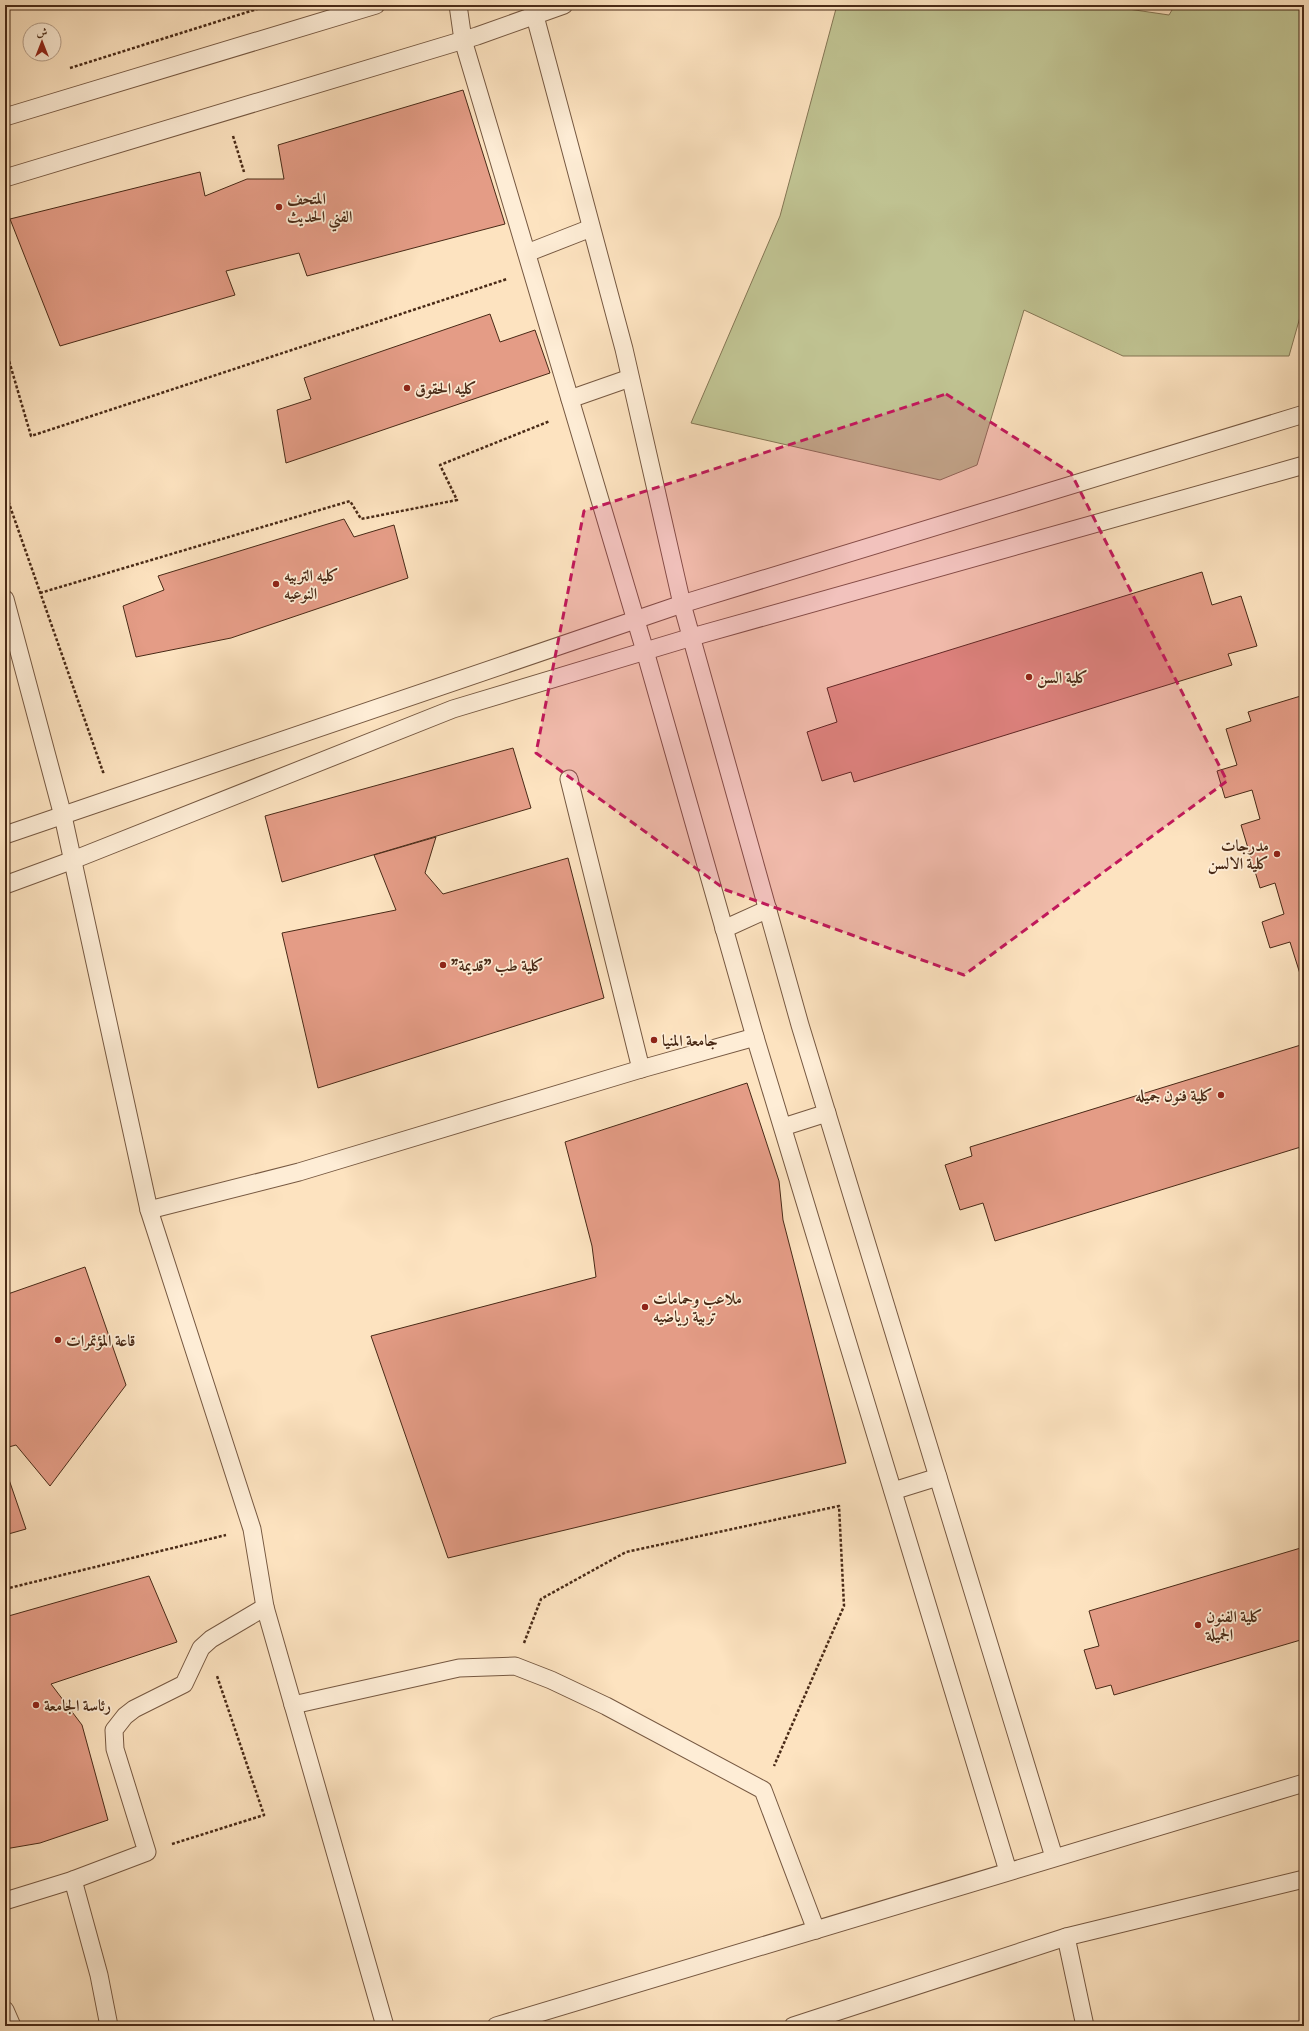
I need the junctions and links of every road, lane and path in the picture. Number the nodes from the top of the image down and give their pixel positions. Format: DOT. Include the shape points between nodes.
graph roads {
  1 [pos="270,5"];
  2 [pos="376,5"];
  3 [pos="458,5"];
  4 [pos="564,5"];
  5 [pos="533,10"];
  6 [pos="463,40"];
  7 [pos="66,69"];
  8 [pos="225,111"];
  9 [pos="5,117"];
  10 [pos="244,172"];
  11 [pos="5,178"];
  12 [pos="591,228"];
  13 [pos="527,253"];
  14 [pos="532,271"];
  15 [pos="5,347"];
  16 [pos="630,378"];
  17 [pos="572,405"];
  18 [pos="1304,414"];
  19 [pos="1304,465"];
  20 [pos="5,492"];
  21 [pos="40,593"];
  22 [pos="5,599"];
  23 [pos="682,604"];
  24 [pos="636,620"];
  25 [pos="692,637"];
  26 [pos="645,651"];
  27 [pos="111,770"];
  28 [pos="569,780"];
  29 [pos="63,816"];
  30 [pos="5,835"];
  31 [pos="73,860"];
  32 [pos="5,885"];
  33 [pos="768,909"];
  34 [pos="724,929"];
  35 [pos="755,1037"];
  36 [pos="641,1069"];
  37 [pos="827,1113"];
  38 [pos="782,1127"];
  39 [pos="149,1210"];
  40 [pos="938,1477"];
  41 [pos="893,1491"];
  42 [pos="252,1529"];
  43 [pos="5,1589"];
  44 [pos="265,1607"];
  45 [pos="515,1666"];
  46 [pos="215,1670"];
  47 [pos="293,1705"];
  48 [pos="1304,1783"];
  49 [pos="763,1790"];
  50 [pos="147,1852"];
  51 [pos="1054,1857"];
  52 [pos="1008,1871"];
  53 [pos="1304,1879"];
  54 [pos="73,1880"];
  55 [pos="5,1901"];
  56 [pos="816,1930"];
  57 [pos="1066,1938"];
  58 [pos="5,2010"];
  59 [pos="12,2026"];
  60 [pos="109,2026"];
  61 [pos="385,2026"];
  62 [pos="496,2026"];
  63 [pos="793,2026"];
  64 [pos="1085,2026"];
  1 -- 7 [label="path"];
  2 -- 9 [label="lane"];
  3 -- 6 [label="lane"];
  4 -- 5 [label="lane"];
  5 -- 6 [label="lane"];
  5 -- 12 [label="lane"];
  6 -- 8 [label="lane"];
  6 -- 13 [label="lane"];
  8 -- 10 [label="path"];
  8 -- 11 [label="lane"];
  12 -- 13 [label="lane"];
  12 -- 16 [label="lane"];
  13 -- 14 [label="lane"];
  14 -- 15 [label="path" via="31,436"];
  14 -- 17 [label="lane"];
  16 -- 17 [label="lane"];
  16 -- 23 [label="lane"];
  17 -- 21 [label="path" via="440,465 457,500 360,519 350,501"];
  17 -- 24 [label="lane"];
  18 -- 23 [label="lane"];
  19 -- 25 [label="lane"];
  20 -- 21 [label="path"];
  21 -- 27 [label="path" via="103,772"];
  22 -- 29 [label="lane"];
  23 -- 24 [label="lane"];
  23 -- 25 [label="lane"];
  24 -- 26 [label="lane"];
  24 -- 29 [label="lane"];
  25 -- 26 [label="lane"];
  25 -- 33 [label="lane"];
  26 -- 31 [label="lane" via="453,709"];
  26 -- 34 [label="lane"];
  28 -- 36 [label="lane"];
  29 -- 30 [label="lane"];
  29 -- 31 [label="lane"];
  31 -- 32 [label="lane"];
  31 -- 39 [label="lane"];
  33 -- 34 [label="lane"];
  33 -- 37 [label="lane"];
  34 -- 35 [label="lane"];
  35 -- 36 [label="lane"];
  35 -- 38 [label="lane"];
  36 -- 39 [label="lane" via="298,1172"];
  37 -- 38 [label="lane"];
  37 -- 40 [label="lane"];
  38 -- 41 [label="lane"];
  39 -- 42 [label="lane"];
  40 -- 41 [label="lane"];
  40 -- 51 [label="lane"];
  41 -- 52 [label="lane"];
  42 -- 43 [label="path"];
  42 -- 44 [label="lane"];
  44 -- 47 [label="lane"];
  44 -- 50 [label="lane" via="211,1639 201,1648 184,1684 134,1709 114,1730 115,1749"];
  45 -- 47 [label="lane" via="459,1668"];
  45 -- 49 [label="lane" via="606,1706"];
  45 -- 49 [label="path" via="541,1599 626,1552 839,1506 844,1606"];
  46 -- 50 [label="path" via="264,1815"];
  47 -- 61 [label="lane"];
  48 -- 51 [label="lane"];
  49 -- 56 [label="lane"];
  50 -- 54 [label="lane"];
  51 -- 52 [label="lane"];
  52 -- 56 [label="lane"];
  53 -- 57 [label="lane"];
  54 -- 55 [label="lane"];
  54 -- 60 [label="lane" via="99,1975"];
  56 -- 62 [label="lane"];
  57 -- 63 [label="lane"];
  57 -- 64 [label="lane"];
  58 -- 59 [label="lane"];
}
